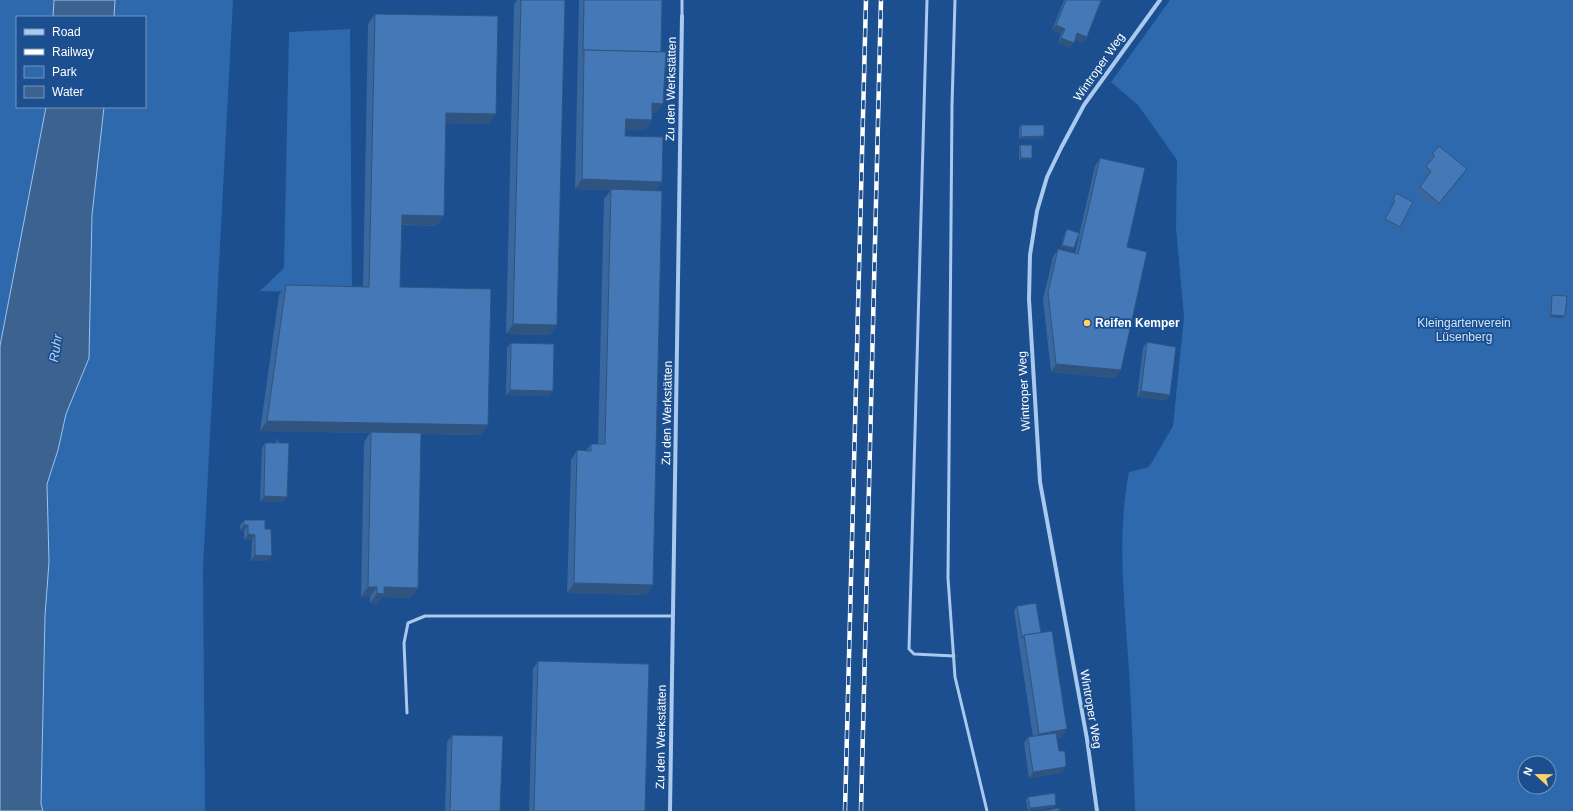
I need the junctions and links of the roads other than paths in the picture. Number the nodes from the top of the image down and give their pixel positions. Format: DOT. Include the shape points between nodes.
graph roads {
  1 [pos="682,0"];
  2 [pos="927,0"];
  3 [pos="955,0"];
  4 [pos="1160,0"];
  5 [pos="682,16"];
  6 [pos="673,616"];
  7 [pos="954,656"];
  8 [pos="407,713"];
  9 [pos="670,811"];
  10 [pos="987,811"];
  11 [pos="1097,811"];
  1 -- 5 [label="lane"];
  2 -- 7 [label="lane" via="909,649 914,654"];
  3 -- 7 [label="lane" via="948,570"];
  4 -- 11 [label="street, Wintroper Weg" via="1084,106 1061,148 1047,177 1037,211 1030,255 1029,298 1040,482 1087,739"];
  5 -- 6 [label="street, Zu den Werkstätten"];
  6 -- 8 [label="lane" via="425,616 408,623 404,643"];
  6 -- 9 [label="street, Zu den Werkstätten"];
  7 -- 10 [label="lane" via="955,677"];
}
